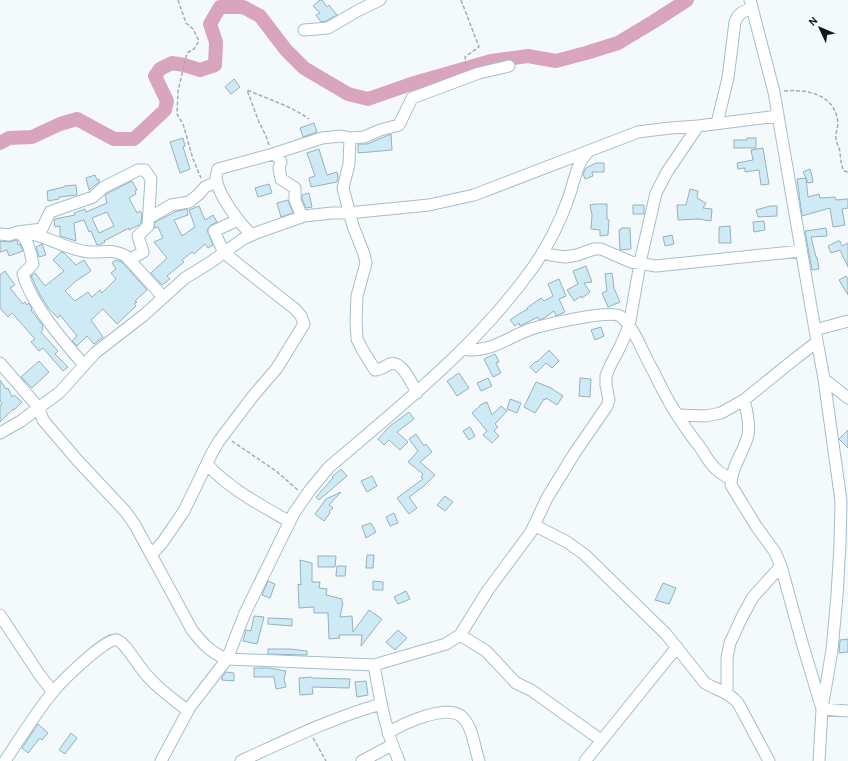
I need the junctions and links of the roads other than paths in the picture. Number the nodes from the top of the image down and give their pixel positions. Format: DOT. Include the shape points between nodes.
graph roads {
  1 [pos="380,0"];
  2 [pos="751,4"];
  3 [pos="304,30"];
  4 [pos="509,66"];
  5 [pos="778,116"];
  6 [pos="717,123"];
  7 [pos="698,126"];
  8 [pos="350,138"];
  9 [pos="590,150"];
  10 [pos="273,154"];
  11 [pos="217,182"];
  12 [pos="349,212"];
  13 [pos="302,217"];
  14 [pos="149,218"];
  15 [pos="238,220"];
  16 [pos="18,232"];
  17 [pos="0,234"];
  18 [pos="252,235"];
  19 [pos="801,251"];
  20 [pos="224,253"];
  21 [pos="542,253"];
  22 [pos="129,260"];
  23 [pos="640,264"];
  24 [pos="163,298"];
  25 [pos="848,321"];
  26 [pos="629,326"];
  27 [pos="815,330"];
  28 [pos="817,342"];
  29 [pos="463,349"];
  30 [pos="0,363"];
  31 [pos="84,365"];
  32 [pos="824,379"];
  33 [pos="417,393"];
  34 [pos="848,398"];
  35 [pos="744,400"];
  36 [pos="39,408"];
  37 [pos="679,415"];
  38 [pos="0,433"];
  39 [pos="207,464"];
  40 [pos="731,480"];
  41 [pos="290,522"];
  42 [pos="534,525"];
  43 [pos="151,554"];
  44 [pos="781,566"];
  45 [pos="0,615"];
  46 [pos="460,634"];
  47 [pos="677,647"];
  48 [pos="227,660"];
  49 [pos="374,665"];
  50 [pos="53,692"];
  51 [pos="727,693"];
  52 [pos="381,704"];
  53 [pos="822,709"];
  54 [pos="188,711"];
  55 [pos="848,711"];
  56 [pos="388,733"];
  57 [pos="601,740"];
  58 [pos="392,745"];
  59 [pos="5,761"];
  60 [pos="161,761"];
  61 [pos="241,761"];
  62 [pos="362,761"];
  63 [pos="400,761"];
  64 [pos="479,761"];
  65 [pos="585,761"];
  66 [pos="769,761"];
  67 [pos="820,761"];
  1 -- 3 [label="street" via="328,28"];
  2 -- 5 [label="street"];
  2 -- 6 [label="street" via="736,17 728,78"];
  4 -- 8 [label="street" via="479,73 412,98 399,125 364,137"];
  5 -- 6 [label="street"];
  5 -- 19 [label="street"];
  6 -- 7 [label="street"];
  7 -- 9 [label="street" via="638,132"];
  7 -- 23 [label="street" via="656,193"];
  8 -- 10 [label="street" via="322,138"];
  8 -- 12 [label="street" via="349,164 343,188"];
  9 -- 12 [label="street" via="474,195 428,205"];
  9 -- 21 [label="street" via="578,166 567,201"];
  10 -- 11 [label="street" via="218,169"];
  10 -- 13 [label="street" via="281,162 281,179 295,188 295,200"];
  11 -- 14 [label="street" via="205,187 189,202 171,205"];
  11 -- 15 [label="street" via="220,192"];
  12 -- 13 [label="street"];
  12 -- 33 [label="street" via="365,258 365,270 357,296 357,340 376,370 391,364 398,365"];
  13 -- 18 [label="street"];
  14 -- 16 [label="street" via="151,179 145,170 138,170 104,187 93,197 50,212 42,229"];
  14 -- 22 [label="street" via="148,226 138,236 143,252"];
  15 -- 18 [label="street"];
  15 -- 20 [label="street" via="214,231"];
  16 -- 17 [label="street"];
  16 -- 22 [label="street" via="73,249 90,252 110,250 120,253"];
  16 -- 31 [label="street" via="24,236 33,264 22,274 29,290 56,332"];
  18 -- 20 [label="street"];
  19 -- 23 [label="street" via="656,266"];
  19 -- 27 [label="street"];
  20 -- 24 [label="street" via="185,278"];
  20 -- 39 [label="street" via="296,309 304,324 277,368 224,435"];
  21 -- 23 [label="street" via="565,256 601,249"];
  21 -- 29 [label="street" via="502,306"];
  22 -- 24 [label="street"];
  23 -- 26 [label="street"];
  24 -- 31 [label="street" via="95,353"];
  25 -- 27 [label="street"];
  26 -- 29 [label="street" via="616,314 597,316 555,322 530,329 481,350"];
  26 -- 37 [label="street" via="668,400"];
  26 -- 42 [label="street" via="606,376 609,400 607,406 547,498"];
  27 -- 28 [label="street"];
  28 -- 32 [label="street"];
  28 -- 35 [label="street"];
  29 -- 33 [label="street"];
  30 -- 36 [label="street"];
  31 -- 36 [label="street" via="60,392"];
  32 -- 34 [label="street"];
  32 -- 53 [label="street" via="841,501 838,595"];
  33 -- 41 [label="street" via="329,467 305,496"];
  35 -- 37 [label="street" via="720,413 706,416"];
  35 -- 40 [label="street" via="748,434"];
  36 -- 38 [label="street" via="21,422"];
  36 -- 43 [label="street" via="43,420 125,511"];
  37 -- 40 [label="street" via="712,465"];
  39 -- 41 [label="street" via="237,490"];
  39 -- 43 [label="street" via="184,511 162,543"];
  40 -- 44 [label="street" via="734,491 775,552"];
  41 -- 48 [label="street" via="245,613"];
  42 -- 46 [label="street"];
  42 -- 47 [label="street" via="584,554"];
  43 -- 48 [label="street" via="192,630 210,650"];
  44 -- 51 [label="street" via="753,597 730,643 727,658"];
  44 -- 53 [label="street"];
  45 -- 50 [label="street"];
  46 -- 49 [label="street" via="446,644"];
  46 -- 57 [label="street" via="486,651 516,683 531,690"];
  47 -- 51 [label="street" via="705,683"];
  47 -- 57 [label="street"];
  48 -- 49 [label="street"];
  48 -- 54 [label="street"];
  49 -- 52 [label="street"];
  50 -- 54 [label="street" via="89,656 114,640 121,642 144,672"];
  50 -- 59 [label="street"];
  51 -- 66 [label="street" via="738,703"];
  52 -- 56 [label="street"];
  52 -- 61 [label="street" via="309,730"];
  53 -- 55 [label="street"];
  53 -- 67 [label="street"];
  54 -- 60 [label="street"];
  56 -- 58 [label="street"];
  56 -- 64 [label="street" via="419,718 439,713 456,714 467,724"];
  57 -- 65 [label="street"];
  58 -- 62 [label="street"];
  58 -- 63 [label="street"];
}
